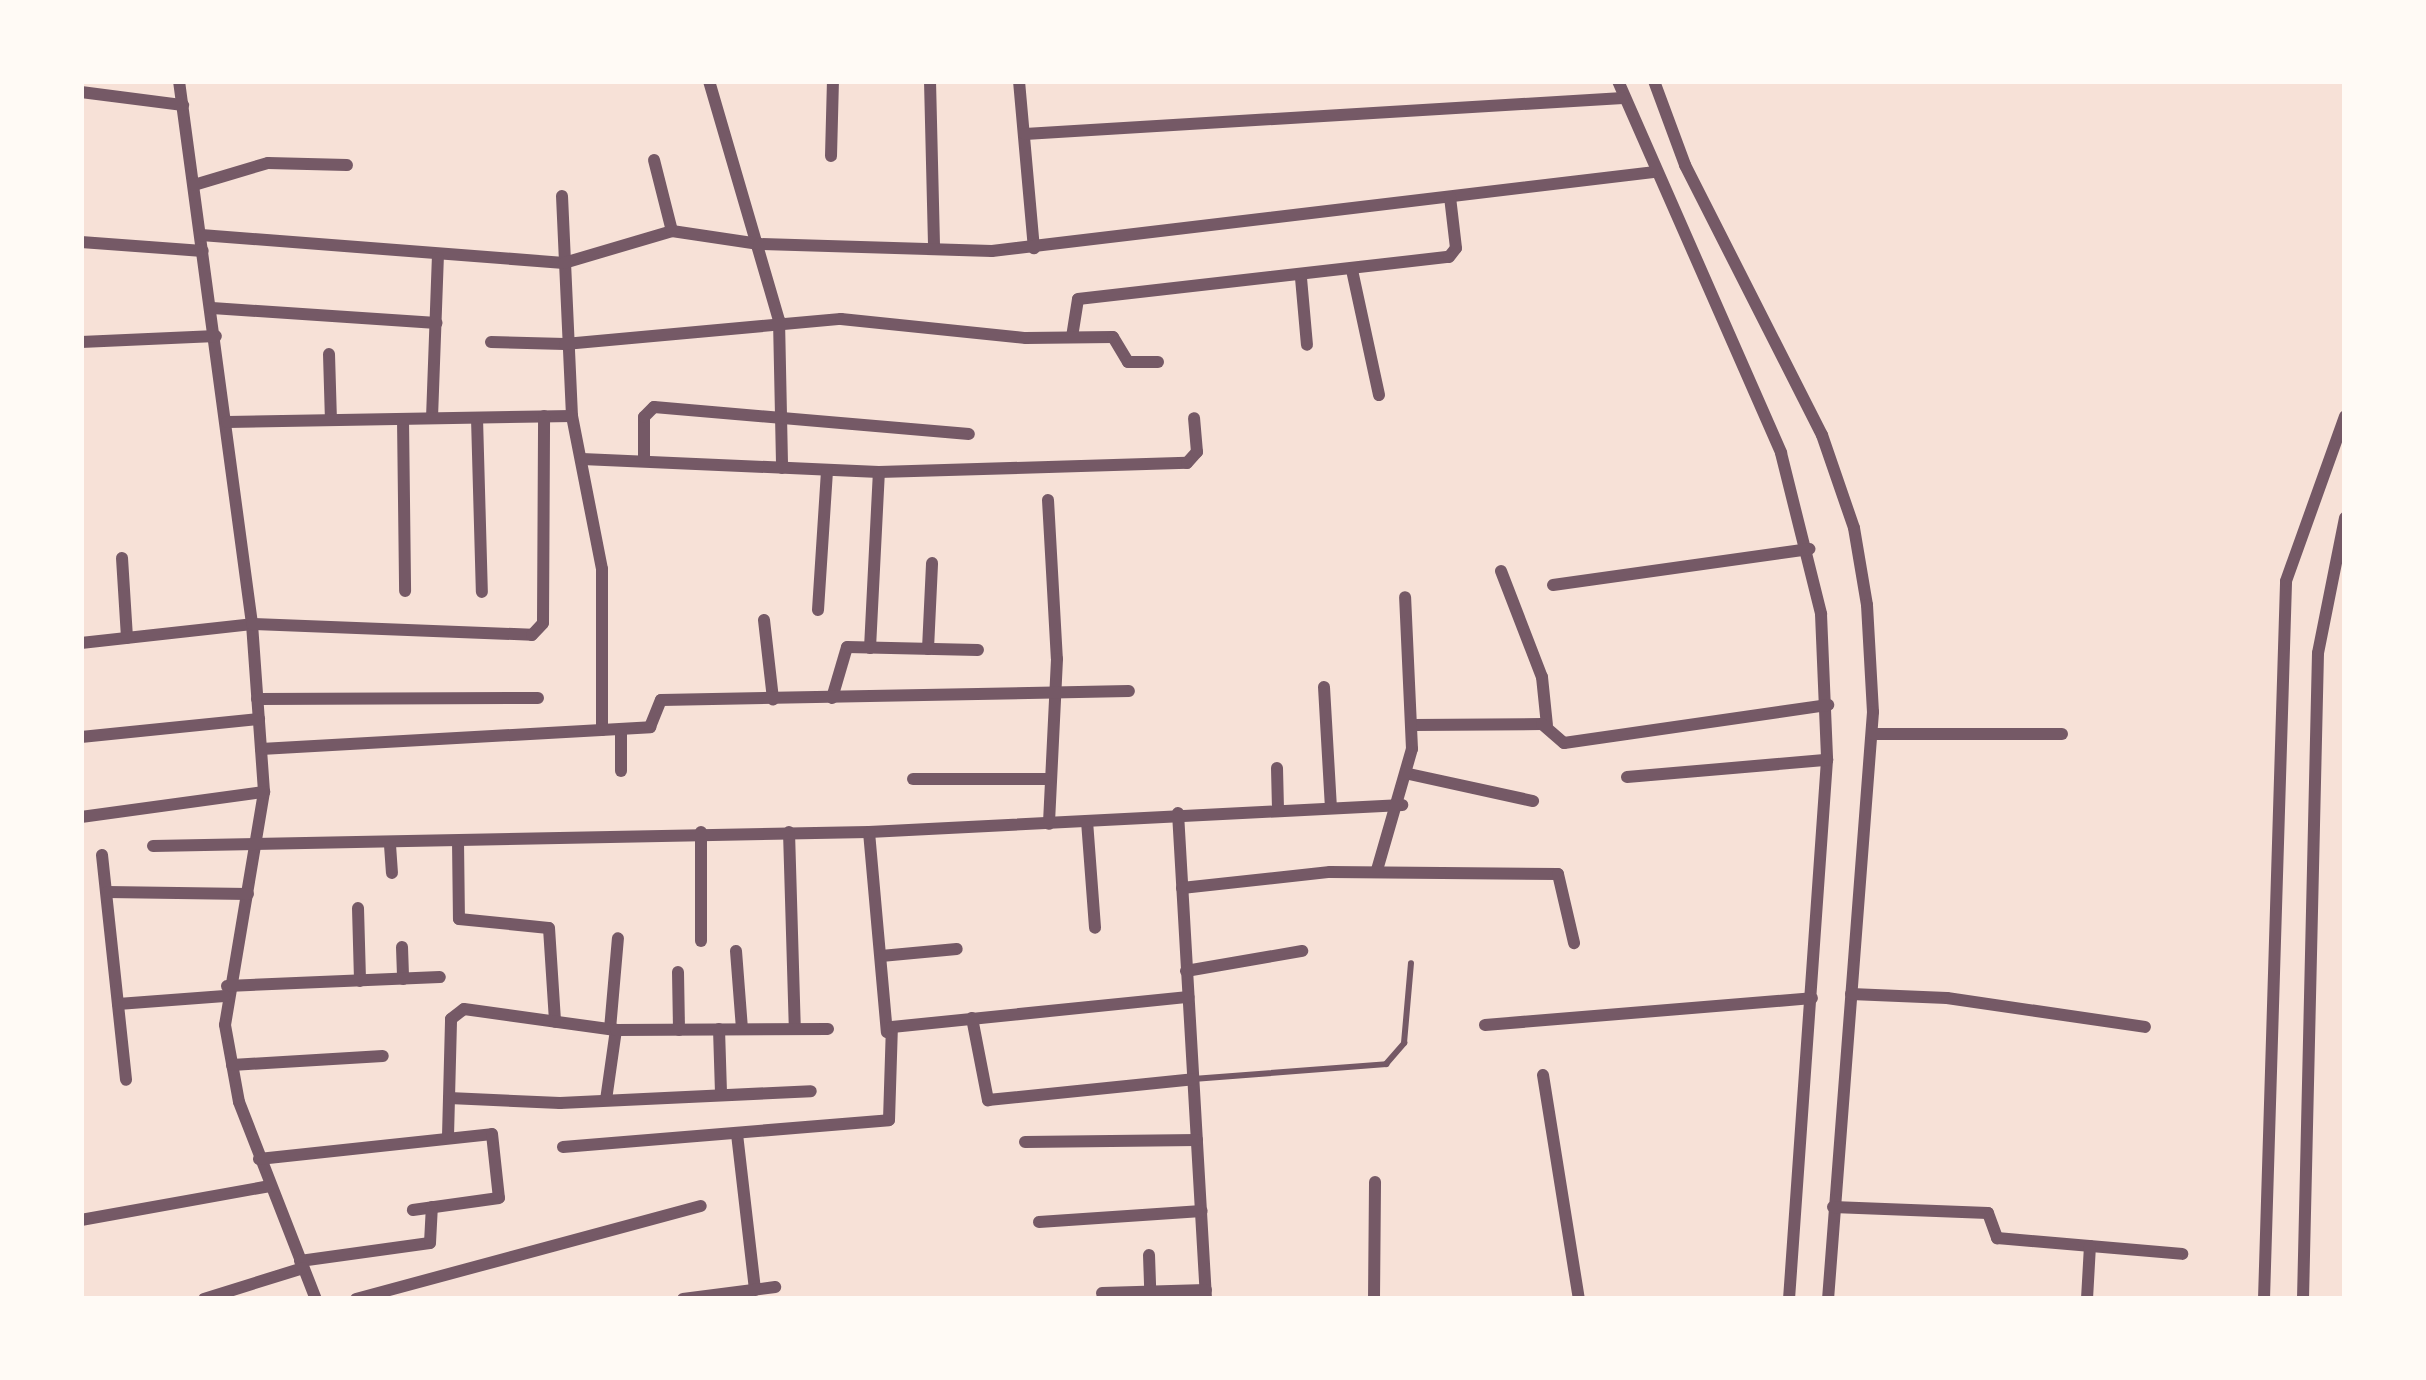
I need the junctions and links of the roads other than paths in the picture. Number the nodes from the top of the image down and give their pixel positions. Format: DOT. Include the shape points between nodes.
graph roads {
  1 [pos="179,81"];
  2 [pos="709,81"];
  3 [pos="833,81"];
  4 [pos="930,81"];
  5 [pos="1019,81"];
  6 [pos="1618,81"];
  7 [pos="1654,81"];
  8 [pos="81,92"];
  9 [pos="1623,98"];
  10 [pos="183,105"];
  11 [pos="1025,134"];
  12 [pos="831,156"];
  13 [pos="654,160"];
  14 [pos="347,165"];
  15 [pos="1654,172"];
  16 [pos="194,185"];
  17 [pos="562,196"];
  18 [pos="1450,197"];
  19 [pos="672,231"];
  20 [pos="200,236"];
  21 [pos="81,242"];
  22 [pos="759,244"];
  23 [pos="934,248"];
  24 [pos="1034,248"];
  25 [pos="203,251"];
  26 [pos="438,258"];
  27 [pos="564,263"];
  28 [pos="1352,271"];
  29 [pos="1300,278"];
  30 [pos="212,308"];
  31 [pos="779,320"];
  32 [pos="436,323"];
  33 [pos="216,336"];
  34 [pos="1072,338"];
  35 [pos="81,342"];
  36 [pos="491,342"];
  37 [pos="565,344"];
  38 [pos="1307,345"];
  39 [pos="329,355"];
  40 [pos="1158,362"];
  41 [pos="1379,395"];
  42 [pos="544,416"];
  43 [pos="572,416"];
  44 [pos="2345,416"];
  45 [pos="432,418"];
  46 [pos="477,418"];
  47 [pos="1194,418"];
  48 [pos="403,419"];
  49 [pos="331,420"];
  50 [pos="781,420"];
  51 [pos="227,422"];
  52 [pos="969,434"];
  53 [pos="582,458"];
  54 [pos="644,461"];
  55 [pos="782,468"];
  56 [pos="827,470"];
  57 [pos="879,472"];
  58 [pos="1048,500"];
  59 [pos="2345,518"];
  60 [pos="1809,549"];
  61 [pos="122,558"];
  62 [pos="932,563"];
  63 [pos="1501,571"];
  64 [pos="1553,585"];
  65 [pos="405,591"];
  66 [pos="482,592"];
  67 [pos="1405,597"];
  68 [pos="818,610"];
  69 [pos="764,620"];
  70 [pos="252,624"];
  71 [pos="127,638"];
  72 [pos="81,643"];
  73 [pos="870,648"];
  74 [pos="928,649"];
  75 [pos="978,650"];
  76 [pos="1324,687"];
  77 [pos="1130,691"];
  78 [pos="1052,694"];
  79 [pos="538,698"];
  80 [pos="773,698"];
  81 [pos="832,698"];
  82 [pos="257,699"];
  83 [pos="1828,705"];
  84 [pos="259,719"];
  85 [pos="1414,724"];
  86 [pos="1547,725"];
  87 [pos="620,729"];
  88 [pos="602,730"];
  89 [pos="1872,734"];
  90 [pos="2062,734"];
  91 [pos="81,737"];
  92 [pos="261,749"];
  93 [pos="1826,760"];
  94 [pos="1277,768"];
  95 [pos="621,771"];
  96 [pos="1409,774"];
  97 [pos="1627,777"];
  98 [pos="914,779"];
  99 [pos="1047,779"];
  100 [pos="264,792"];
  101 [pos="1533,801"];
  102 [pos="1402,806"];
  103 [pos="1331,808"];
  104 [pos="1278,810"];
  105 [pos="1178,814"];
  106 [pos="81,817"];
  107 [pos="1088,821"];
  108 [pos="1049,824"];
  109 [pos="701,832"];
  110 [pos="789,832"];
  111 [pos="869,832"];
  112 [pos="458,841"];
  113 [pos="259,845"];
  114 [pos="390,845"];
  115 [pos="153,846"];
  116 [pos="102,855"];
  117 [pos="1377,870"];
  118 [pos="392,874"];
  119 [pos="1182,888"];
  120 [pos="107,892"];
  121 [pos="248,894"];
  122 [pos="358,908"];
  123 [pos="1095,928"];
  124 [pos="618,938"];
  125 [pos="701,941"];
  126 [pos="1574,943"];
  127 [pos="402,947"];
  128 [pos="957,949"];
  129 [pos="736,951"];
  130 [pos="1302,951"];
  131 [pos="880,956"];
  132 [pos="1411,963"];
  133 [pos="1186,971"];
  134 [pos="678,972"];
  135 [pos="440,977"];
  136 [pos="403,979"];
  137 [pos="360,981"];
  138 [pos="226,991"];
  139 [pos="1851,994"];
  140 [pos="1188,997"];
  141 [pos="1812,998"];
  142 [pos="118,1004"];
  143 [pos="972,1018"];
  144 [pos="555,1022"];
  145 [pos="1485,1024"];
  146 [pos="2145,1028"];
  147 [pos="613,1029"];
  148 [pos="719,1029"];
  149 [pos="742,1029"];
  150 [pos="795,1029"];
  151 [pos="828,1029"];
  152 [pos="679,1030"];
  153 [pos="887,1032"];
  154 [pos="383,1056"];
  155 [pos="232,1065"];
  156 [pos="1543,1075"];
  157 [pos="1193,1079"];
  158 [pos="126,1080"];
  159 [pos="812,1091"];
  160 [pos="722,1093"];
  161 [pos="449,1098"];
  162 [pos="606,1100"];
  163 [pos="737,1134"];
  164 [pos="448,1136"];
  165 [pos="1197,1140"];
  166 [pos="1025,1142"];
  167 [pos="562,1147"];
  168 [pos="259,1159"];
  169 [pos="1375,1181"];
  170 [pos="270,1186"];
  171 [pos="701,1206"];
  172 [pos="432,1207"];
  173 [pos="1833,1207"];
  174 [pos="413,1210"];
  175 [pos="1202,1211"];
  176 [pos="81,1220"];
  177 [pos="1039,1222"];
  178 [pos="2090,1246"];
  179 [pos="2182,1254"];
  180 [pos="1149,1255"];
  181 [pos="302,1264"];
  182 [pos="776,1287"];
  183 [pos="755,1290"];
  184 [pos="1150,1292"];
  185 [pos="1102,1294"];
  186 [pos="1206,1294"];
  187 [pos="204,1299"];
  188 [pos="316,1299"];
  189 [pos="356,1299"];
  190 [pos="683,1299"];
  191 [pos="1374,1299"];
  192 [pos="1579,1299"];
  193 [pos="1789,1299"];
  194 [pos="1828,1299"];
  195 [pos="2087,1299"];
  196 [pos="2264,1299"];
  197 [pos="2303,1299"];
  1 -- 10 [label="street"];
  2 -- 22 [label="street"];
  3 -- 12 [label="street"];
  4 -- 23 [label="street"];
  5 -- 11 [label="street"];
  6 -- 9 [label="street"];
  7 -- 89 [label="street" via="1685,165 1812,414 1854,528 1867,605"];
  8 -- 10 [label="street"];
  9 -- 11 [label="street"];
  9 -- 15 [label="street"];
  10 -- 16 [label="street"];
  11 -- 24 [label="street"];
  13 -- 19 [label="street"];
  14 -- 16 [label="street" via="268,163"];
  15 -- 18 [label="street"];
  15 -- 60 [label="street" via="1781,454"];
  16 -- 20 [label="street"];
  17 -- 27 [label="street"];
  18 -- 24 [label="street"];
  18 -- 28 [label="street" via="1456,248 1449,257"];
  19 -- 22 [label="street"];
  19 -- 27 [label="street"];
  20 -- 25 [label="street"];
  20 -- 26 [label="street"];
  21 -- 25 [label="street"];
  22 -- 23 [label="street"];
  22 -- 31 [label="street"];
  23 -- 24 [label="street"];
  25 -- 30 [label="street"];
  26 -- 27 [label="street"];
  26 -- 32 [label="street"];
  27 -- 37 [label="street"];
  28 -- 29 [label="street"];
  28 -- 41 [label="street"];
  29 -- 34 [label="street" via="1078,299"];
  29 -- 38 [label="street"];
  30 -- 32 [label="street"];
  30 -- 33 [label="street"];
  31 -- 34 [label="street"];
  31 -- 37 [label="street"];
  31 -- 50 [label="street"];
  32 -- 45 [label="street"];
  33 -- 35 [label="street"];
  33 -- 51 [label="street"];
  34 -- 40 [label="street" via="1113,337 1128,362"];
  36 -- 37 [label="street"];
  37 -- 43 [label="street"];
  39 -- 49 [label="street"];
  42 -- 43 [label="street"];
  42 -- 46 [label="street"];
  42 -- 70 [label="street" via="543,623 532,635"];
  43 -- 53 [label="street"];
  44 -- 196 [label="street" via="2286,581"];
  45 -- 46 [label="street"];
  45 -- 48 [label="street"];
  46 -- 66 [label="street"];
  47 -- 57 [label="street" via="1196,452 1187,463"];
  48 -- 49 [label="street"];
  48 -- 65 [label="street"];
  49 -- 51 [label="street"];
  50 -- 52 [label="street"];
  50 -- 54 [label="street" via="654,407 644,417"];
  50 -- 55 [label="street"];
  51 -- 70 [label="street"];
  53 -- 54 [label="street"];
  53 -- 88 [label="street" via="602,569"];
  54 -- 55 [label="street"];
  55 -- 56 [label="street"];
  56 -- 57 [label="street"];
  56 -- 68 [label="street"];
  57 -- 73 [label="street"];
  58 -- 78 [label="street"];
  59 -- 197 [label="street" via="2318,653"];
  60 -- 64 [label="street"];
  60 -- 83 [label="street"];
  61 -- 71 [label="street"];
  62 -- 74 [label="street"];
  63 -- 86 [label="street" via="1542,677"];
  67 -- 85 [label="street"];
  69 -- 80 [label="street"];
  70 -- 71 [label="street"];
  70 -- 82 [label="street"];
  71 -- 72 [label="street"];
  73 -- 74 [label="street"];
  73 -- 81 [label="street" via="840,651"];
  74 -- 75 [label="street"];
  76 -- 103 [label="street"];
  77 -- 78 [label="street"];
  78 -- 81 [label="street"];
  78 -- 99 [label="street"];
  79 -- 82 [label="street"];
  80 -- 81 [label="street"];
  80 -- 87 [label="street" via="661,700 653,726"];
  82 -- 84 [label="street"];
  83 -- 86 [label="street" via="1564,743"];
  83 -- 93 [label="street"];
  84 -- 91 [label="street"];
  84 -- 92 [label="street"];
  85 -- 86 [label="street"];
  85 -- 96 [label="street"];
  87 -- 88 [label="street"];
  87 -- 95 [label="street"];
  88 -- 92 [label="street"];
  89 -- 90 [label="street"];
  89 -- 139 [label="street"];
  92 -- 100 [label="street"];
  93 -- 97 [label="street"];
  93 -- 141 [label="street"];
  94 -- 104 [label="street"];
  96 -- 101 [label="street"];
  96 -- 102 [label="street"];
  98 -- 99 [label="street"];
  99 -- 108 [label="street"];
  100 -- 106 [label="street"];
  100 -- 113 [label="street"];
  102 -- 103 [label="street"];
  102 -- 117 [label="street"];
  103 -- 104 [label="street"];
  104 -- 105 [label="street"];
  105 -- 107 [label="street"];
  105 -- 119 [label="street"];
  107 -- 108 [label="street"];
  107 -- 123 [label="street"];
  108 -- 111 [label="street"];
  109 -- 110 [label="street"];
  109 -- 112 [label="street"];
  109 -- 125 [label="street"];
  110 -- 111 [label="street"];
  110 -- 150 [label="street"];
  111 -- 131 [label="street"];
  112 -- 114 [label="street"];
  112 -- 144 [label="street" via="462,921 546,925"];
  113 -- 114 [label="street"];
  113 -- 115 [label="street"];
  113 -- 121 [label="street"];
  114 -- 118 [label="street"];
  116 -- 120 [label="street"];
  117 -- 119 [label="street"];
  117 -- 126 [label="street" via="1563,876"];
  119 -- 133 [label="street"];
  120 -- 121 [label="street"];
  120 -- 142 [label="street"];
  121 -- 138 [label="street"];
  122 -- 137 [label="street"];
  124 -- 147 [label="street"];
  127 -- 136 [label="street"];
  128 -- 131 [label="street"];
  129 -- 149 [label="street"];
  130 -- 133 [label="street"];
  131 -- 153 [label="street"];
  132 -- 157 [label="lane" via="1404,1043 1386,1064"];
  133 -- 140 [label="street"];
  134 -- 152 [label="street"];
  135 -- 136 [label="street"];
  136 -- 137 [label="street"];
  137 -- 138 [label="street"];
  138 -- 142 [label="street"];
  138 -- 155 [label="street"];
  139 -- 146 [label="street" via="1947,998"];
  139 -- 173 [label="street"];
  140 -- 143 [label="street"];
  140 -- 157 [label="street"];
  141 -- 145 [label="street"];
  141 -- 193 [label="street"];
  142 -- 158 [label="street"];
  143 -- 153 [label="street"];
  143 -- 157 [label="street" via="988,1100"];
  144 -- 147 [label="street"];
  144 -- 161 [label="street" via="456,1011"];
  147 -- 152 [label="street"];
  147 -- 162 [label="street"];
  148 -- 149 [label="street"];
  148 -- 152 [label="street"];
  148 -- 160 [label="street"];
  149 -- 150 [label="street"];
  150 -- 151 [label="street"];
  153 -- 163 [label="street" via="889,1120"];
  154 -- 155 [label="street"];
  155 -- 168 [label="street"];
  156 -- 192 [label="street"];
  157 -- 165 [label="street"];
  159 -- 160 [label="street"];
  160 -- 162 [label="street"];
  161 -- 162 [label="street"];
  161 -- 164 [label="street"];
  163 -- 167 [label="street"];
  163 -- 183 [label="street"];
  164 -- 168 [label="street"];
  164 -- 172 [label="street" via="486,1131 496,1140 503,1193"];
  165 -- 166 [label="street"];
  165 -- 175 [label="street"];
  168 -- 170 [label="street"];
  169 -- 191 [label="street"];
  170 -- 176 [label="street"];
  170 -- 181 [label="street"];
  171 -- 189 [label="street"];
  172 -- 174 [label="street"];
  172 -- 181 [label="street" via="430,1243"];
  173 -- 178 [label="street" via="1988,1214 1997,1238"];
  173 -- 194 [label="street"];
  175 -- 177 [label="street"];
  175 -- 186 [label="street"];
  178 -- 179 [label="street"];
  178 -- 195 [label="street"];
  180 -- 184 [label="street"];
  181 -- 187 [label="street"];
  181 -- 188 [label="street"];
  182 -- 183 [label="street"];
  183 -- 190 [label="street"];
  184 -- 185 [label="street"];
  184 -- 186 [label="street"];
}
